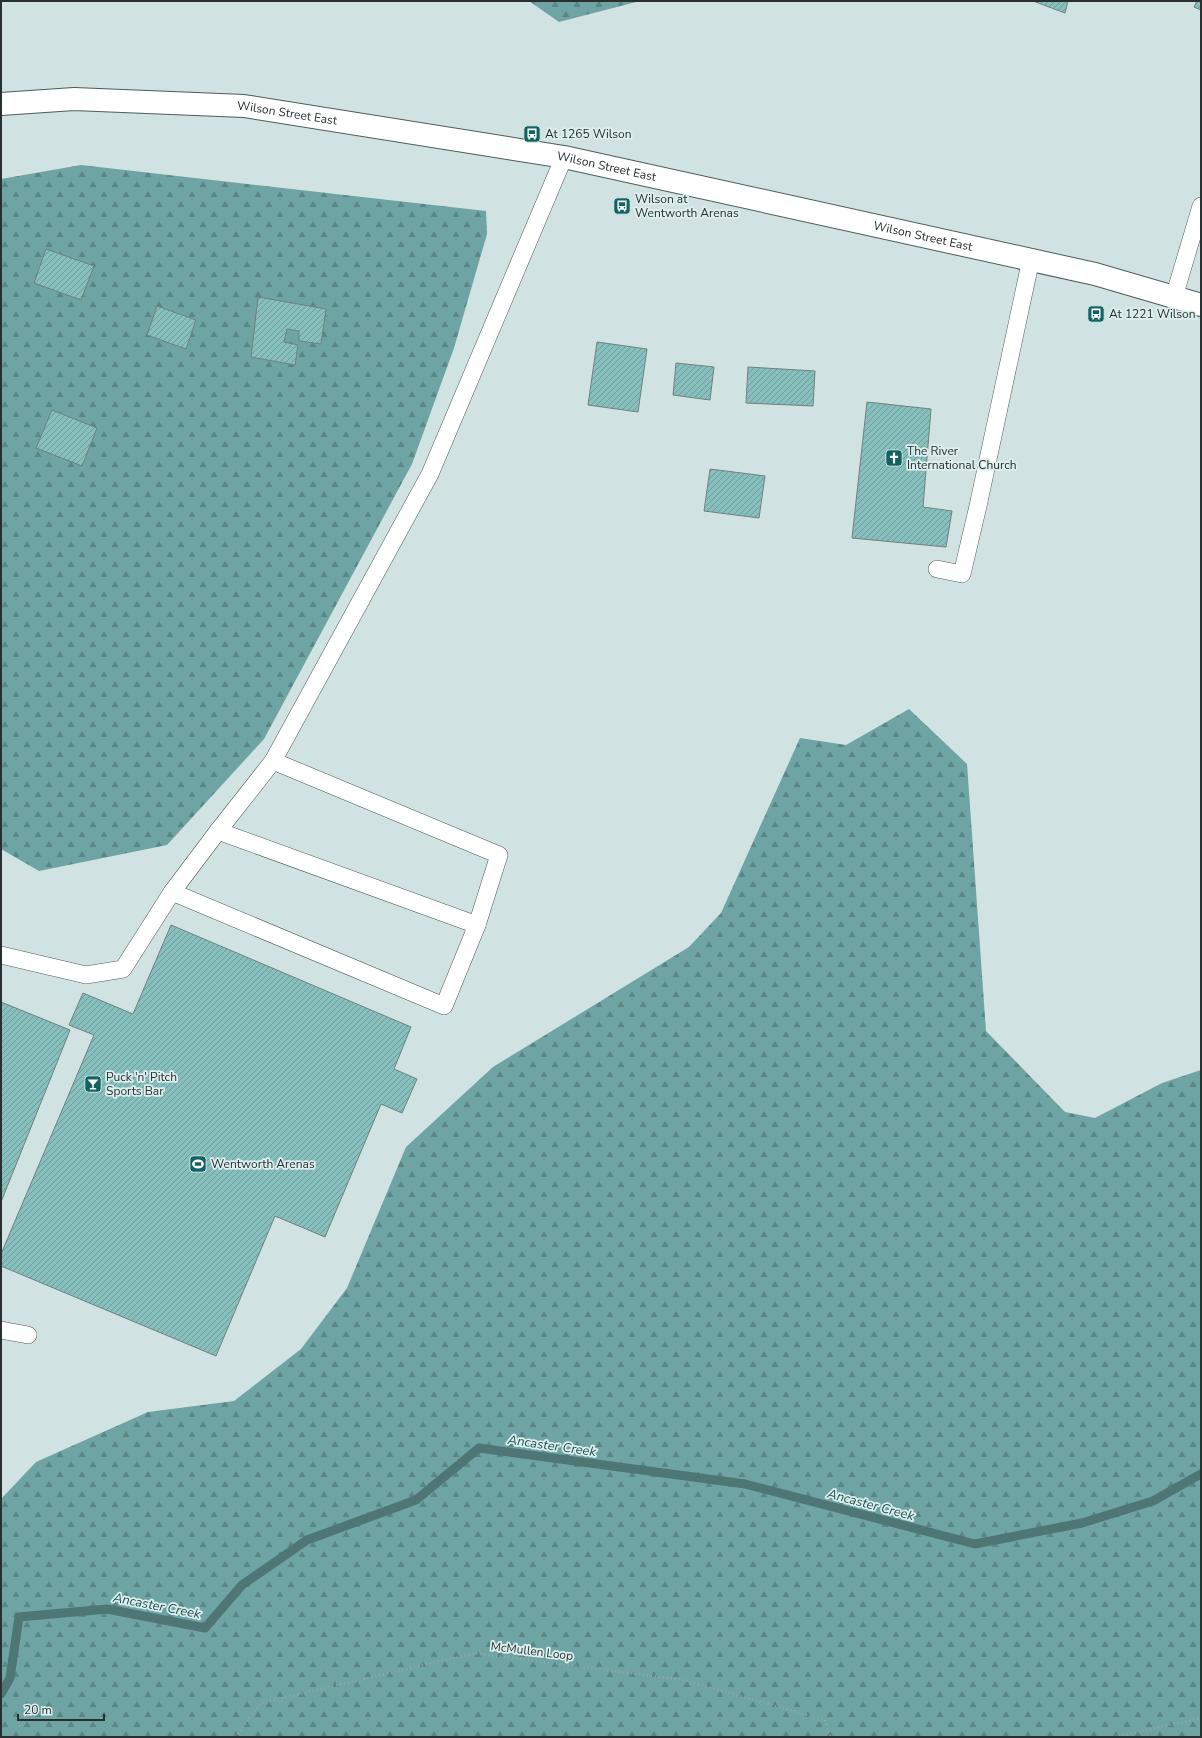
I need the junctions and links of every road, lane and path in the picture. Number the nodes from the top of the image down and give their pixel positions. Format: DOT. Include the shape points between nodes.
graph roads {
  1 [pos="1,104"];
  2 [pos="564,157"];
  3 [pos="1201,206"];
  4 [pos="1031,259"];
  5 [pos="1174,297"];
  6 [pos="1201,305"];
  7 [pos="937,569"];
  8 [pos="274,761"];
  9 [pos="218,830"];
  10 [pos="172,892"];
  11 [pos="477,925"];
  12 [pos="1,955"];
  13 [pos="1,1330"];
  14 [pos="28,1335"];
  15 [pos="1201,1718"];
  16 [pos="235,1737"];
  17 [pos="830,1737"];
  18 [pos="1115,1737"];
  1 -- 2 [label="main road, Wilson Street East" via="74,99 244,106"];
  2 -- 4 [label="main road, Wilson Street East"];
  2 -- 8 [label="lane" via="430,474"];
  3 -- 5 [label="lane"];
  4 -- 5 [label="main road, Wilson Street East"];
  4 -- 7 [label="lane" via="962,574"];
  5 -- 6 [label="main road, Wilson Street East"];
  8 -- 9 [label="lane"];
  8 -- 11 [label="lane" via="499,855"];
  9 -- 10 [label="lane"];
  9 -- 11 [label="lane"];
  10 -- 11 [label="lane" via="444,1006"];
  10 -- 12 [label="lane" via="123,969 86,975"];
  13 -- 14 [label="lane"];
  15 -- 18 [label="path"];
  16 -- 17 [label="path, McMullen Loop" via="262,1703 475,1653 684,1680 825,1720"];
}
